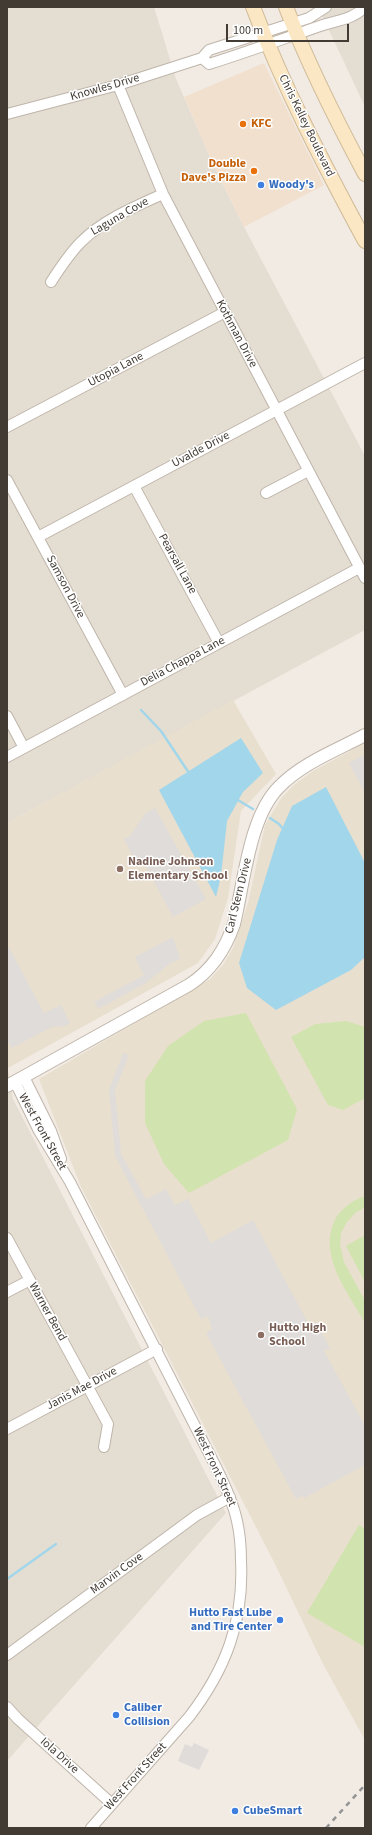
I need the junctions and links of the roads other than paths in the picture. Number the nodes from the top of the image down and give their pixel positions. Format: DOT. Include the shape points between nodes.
graph roads {
  1 [pos="254,7"];
  2 [pos="286,7"];
  3 [pos="326,7"];
  4 [pos="365,7"];
  5 [pos="294,30"];
  6 [pos="266,39"];
  7 [pos="118,85"];
  8 [pos="7,114"];
  9 [pos="365,174"];
  10 [pos="163,194"];
  11 [pos="365,241"];
  12 [pos="51,282"];
  13 [pos="225,312"];
  14 [pos="365,363"];
  15 [pos="276,410"];
  16 [pos="7,427"];
  17 [pos="308,470"];
  18 [pos="7,480"];
  19 [pos="134,486"];
  20 [pos="266,493"];
  21 [pos="38,537"];
  22 [pos="359,568"];
  23 [pos="365,578"];
  24 [pos="219,643"];
  25 [pos="122,695"];
  26 [pos="7,716"];
  27 [pos="365,735"];
  28 [pos="24,748"];
  29 [pos="7,757"];
  30 [pos="15,1082"];
  31 [pos="7,1238"];
  32 [pos="30,1280"];
  33 [pos="7,1292"];
  34 [pos="157,1349"];
  35 [pos="87,1386"];
  36 [pos="7,1429"];
  37 [pos="104,1447"];
  38 [pos="230,1497"];
  39 [pos="7,1655"];
  40 [pos="7,1707"];
  41 [pos="112,1804"];
  42 [pos="90,1828"];
  1 -- 6 [label="main road, Chris Kelley Boulevard"];
  2 -- 5 [label="main road"];
  3 -- 5 [label="street, Knowles Drive"];
  4 -- 5 [label="street, Knowles Drive" via="351,18"];
  5 -- 6 [label="street, Knowles Drive"];
  5 -- 9 [label="main road" via="329,107"];
  6 -- 7 [label="street, Knowles Drive" via="209,50 202,58"];
  6 -- 11 [label="main road, Chris Kelley Boulevard" via="306,130"];
  7 -- 8 [label="street, Knowles Drive"];
  7 -- 10 [label="street, Kothman Drive"];
  10 -- 12 [label="street, Laguna Cove" via="94,231 67,259"];
  10 -- 13 [label="street, Kothman Drive"];
  13 -- 15 [label="street, Kothman Drive"];
  13 -- 16 [label="street, Utopia Lane"];
  14 -- 15 [label="street, Uvalde Drive"];
  15 -- 17 [label="street, Kothman Drive"];
  15 -- 19 [label="street, Uvalde Drive"];
  17 -- 20 [label="street"];
  17 -- 22 [label="street, Kothman Drive"];
  18 -- 21 [label="street, Samson Drive"];
  19 -- 21 [label="street, Uvalde Drive"];
  19 -- 24 [label="street, Pearsall Lane"];
  21 -- 25 [label="street, Samson Drive"];
  22 -- 23 [label="street, Kothman Drive"];
  22 -- 24 [label="street, Delia Chappa Lane"];
  24 -- 25 [label="street, Delia Chappa Lane"];
  25 -- 28 [label="street, Delia Chappa Lane"];
  26 -- 28 [label="street"];
  27 -- 30 [label="street, Carl Stern Drive" via="306,767 271,796 257,824 234,924 225,947 211,968 189,985"];
  28 -- 29 [label="street, Delia Chappa Lane"];
  30 -- 34 [label="street, West Front Street"];
  31 -- 32 [label="street, Warner Bend"];
  32 -- 33 [label="street"];
  32 -- 35 [label="street, Warner Bend"];
  34 -- 35 [label="street, Janis Mae Drive"];
  34 -- 38 [label="street, West Front Street"];
  35 -- 36 [label="street, Janis Mae Drive"];
  35 -- 37 [label="street, Warner Bend" via="108,1424"];
  38 -- 39 [label="street, Marvin Cove" via="197,1516"];
  38 -- 41 [label="street, West Front Street" via="238,1523 242,1579 238,1612 228,1651 202,1700"];
  40 -- 41 [label="street, Iola Drive"];
  41 -- 42 [label="street, West Front Street"];
}
